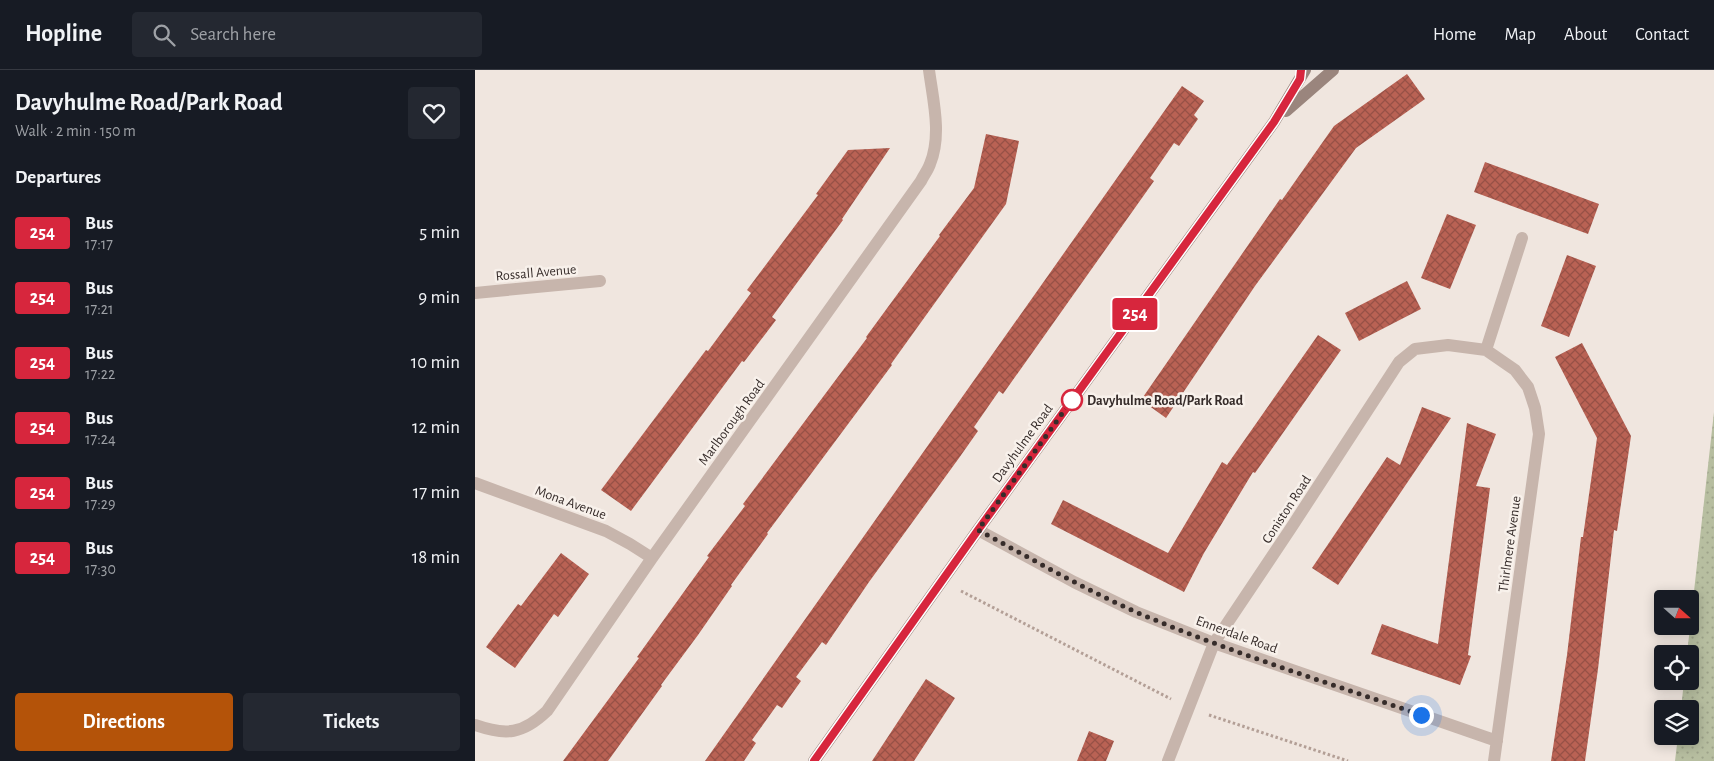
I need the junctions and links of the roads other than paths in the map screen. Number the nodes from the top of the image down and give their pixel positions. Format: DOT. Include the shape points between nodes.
graph roads {
  1 [pos="929,70"];
  2 [pos="1333,70"];
  3 [pos="1302,73"];
  4 [pos="1274,122"];
  5 [pos="1522,238"];
  6 [pos="600,281"];
  7 [pos="475,293"];
  8 [pos="1486,350"];
  9 [pos="475,483"];
  10 [pos="978,530"];
  11 [pos="652,558"];
  12 [pos="1214,643"];
  13 [pos="475,725"];
  14 [pos="1497,741"];
  15 [pos="814,761"];
  16 [pos="1168,761"];
  17 [pos="1494,761"];
  1 -- 11 [label="street, Marlborough Road" via="936,143 921,181"];
  2 -- 4 [label="street"];
  3 -- 4 [label="street, Davyhulme Road"];
  4 -- 10 [label="street, Davyhulme Road"];
  5 -- 8 [label="street"];
  6 -- 7 [label="street, Rossall Avenue"];
  8 -- 12 [label="street, Coniston Road" via="1448,345 1415,349 1399,362"];
  8 -- 14 [label="street, Thirlmere Avenue" via="1515,370 1528,387 1539,434"];
  9 -- 11 [label="street, Mona Avenue" via="606,531"];
  10 -- 12 [label="street, Ennerdale Road" via="1136,612"];
  10 -- 15 [label="street, Davyhulme Road"];
  11 -- 13 [label="street, Marlborough Road" via="547,712 534,724 516,731 499,732"];
  12 -- 14 [label="street, Ennerdale Road"];
  12 -- 16 [label="street, Coniston Road"];
  14 -- 17 [label="street, Thirlmere Avenue"];
}
